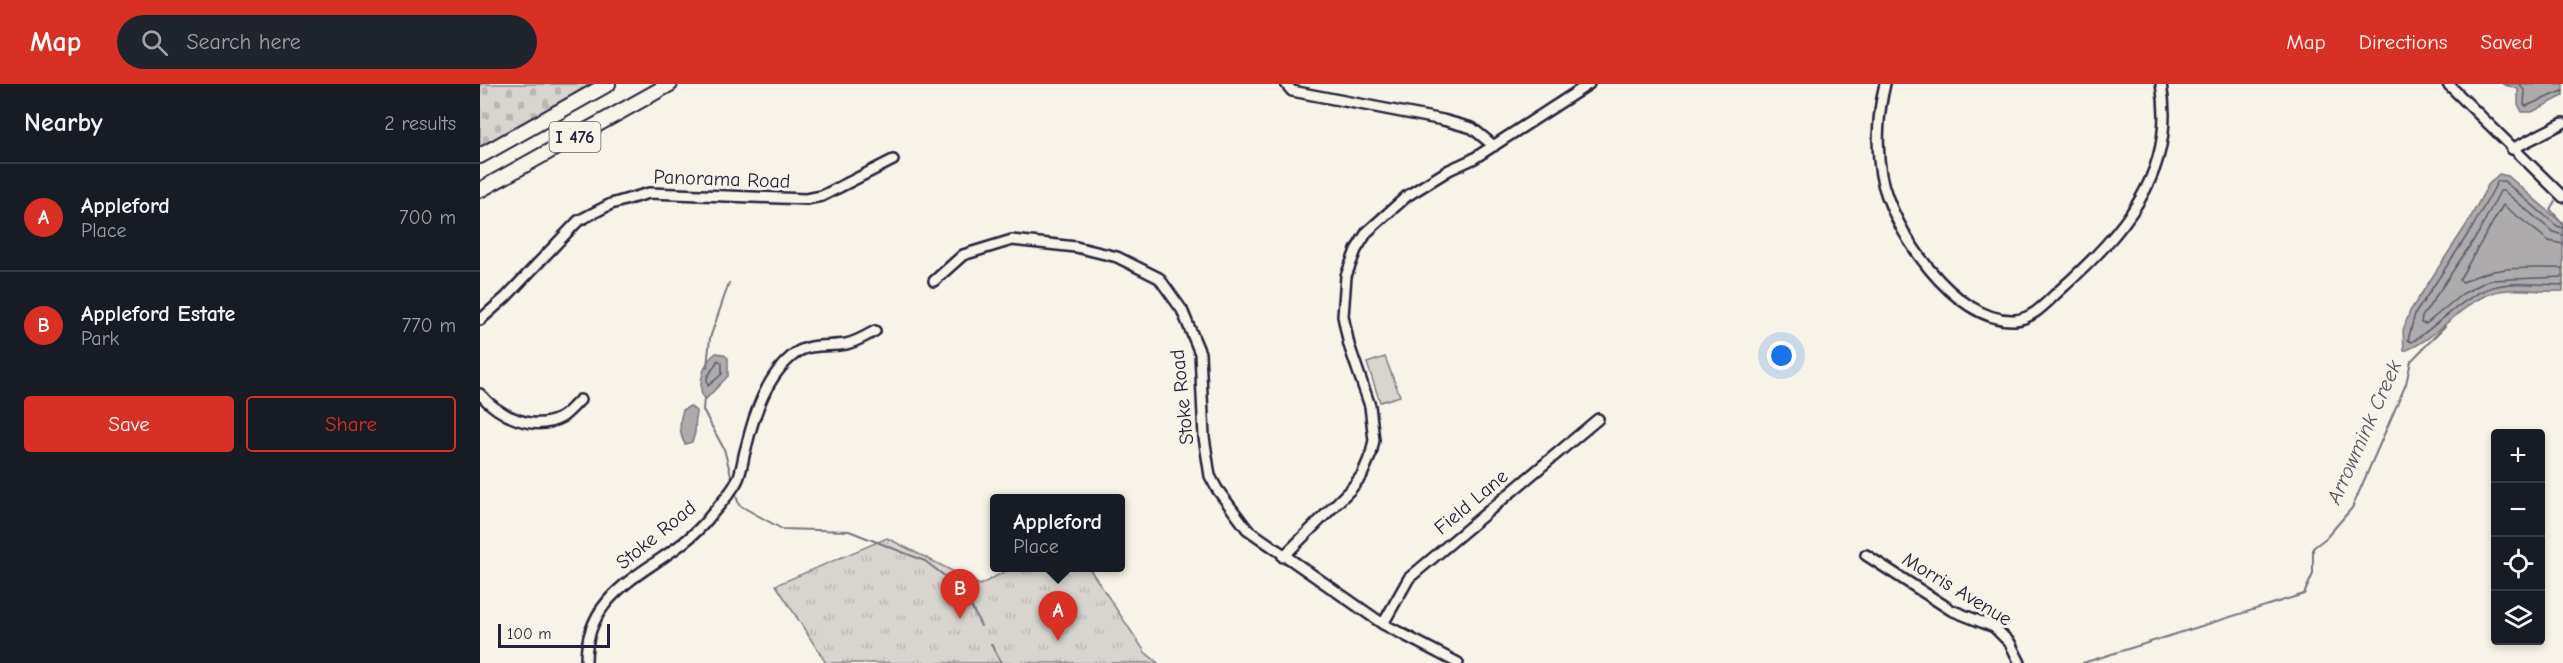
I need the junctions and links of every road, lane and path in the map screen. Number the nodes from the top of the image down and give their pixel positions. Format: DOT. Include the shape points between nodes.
graph roads {
  1 [pos="608,84"];
  2 [pos="670,84"];
  3 [pos="1286,84"];
  4 [pos="1589,84"];
  5 [pos="1885,84"];
  6 [pos="2161,84"];
  7 [pos="2448,84"];
  8 [pos="2563,123"];
  9 [pos="1494,146"];
  10 [pos="2512,150"];
  11 [pos="480,156"];
  12 [pos="893,160"];
  13 [pos="480,190"];
  14 [pos="2563,197"];
  15 [pos="934,281"];
  16 [pos="480,320"];
  17 [pos="875,331"];
  18 [pos="480,394"];
  19 [pos="580,400"];
  20 [pos="1598,419"];
  21 [pos="1866,555"];
  22 [pos="1283,557"];
  23 [pos="1383,624"];
  24 [pos="586,663"];
  25 [pos="1458,663"];
  26 [pos="2020,663"];
  1 -- 11 [label="highway, I 476"];
  2 -- 13 [label="highway, I 476"];
  3 -- 9 [label="street" via="1292,91 1472,128"];
  4 -- 9 [label="street"];
  5 -- 6 [label="street" via="1879,156 1885,190 1907,239 1959,298 2000,319 2018,320 2032,315 2077,275 2134,213 2155,170 2164,129"];
  7 -- 10 [label="street"];
  8 -- 10 [label="street"];
  9 -- 22 [label="street" via="1407,196 1367,232 1356,250 1346,276 1343,316 1370,406 1374,440 1371,454 1351,489"];
  10 -- 14 [label="street"];
  12 -- 16 [label="street, Panorama Road" via="822,196 806,200 685,192 649,193 611,204 578,221"];
  15 -- 22 [label="street, Stoke Road" via="963,255 1012,240 1076,247 1117,257 1159,278 1182,310 1200,353 1210,476 1247,529"];
  17 -- 24 [label="street, Stoke Road" via="846,344 798,351 773,376 752,424 733,487 704,524 615,592 593,626"];
  18 -- 19 [label="street" via="498,411 534,423 563,416"];
  20 -- 23 [label="street, Field Lane" via="1409,578"];
  21 -- 26 [label="street, Morris Avenue" via="1951,610 1994,627 2010,643"];
  22 -- 23 [label="street, Stoke Road"];
  23 -- 25 [label="street, Stoke Road"];
}
